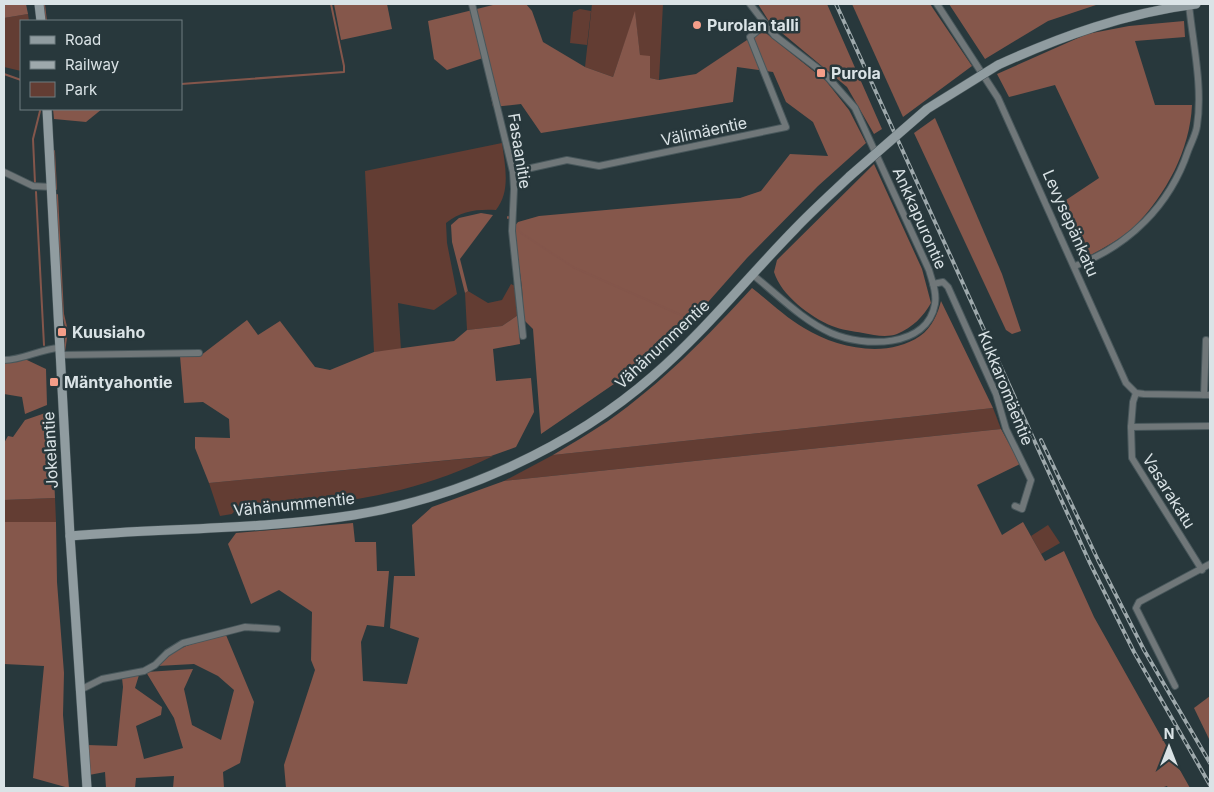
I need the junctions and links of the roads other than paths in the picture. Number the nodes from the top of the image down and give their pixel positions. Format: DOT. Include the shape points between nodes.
graph roads {
  1 [pos="39,4"];
  2 [pos="472,4"];
  3 [pos="750,4"];
  4 [pos="937,4"];
  5 [pos="1193,4"];
  6 [pos="41,20"];
  7 [pos="764,25"];
  8 [pos="47,110"];
  9 [pos="4,172"];
  10 [pos="513,172"];
  11 [pos="52,187"];
  12 [pos="1075,266"];
  13 [pos="753,275"];
  14 [pos="933,284"];
  15 [pos="523,336"];
  16 [pos="1206,340"];
  17 [pos="59,352"];
  18 [pos="200,353"];
  19 [pos="4,360"];
  20 [pos="1136,393"];
  21 [pos="1207,395"];
  22 [pos="1210,426"];
  23 [pos="1131,427"];
  24 [pos="1015,506"];
  25 [pos="70,536"];
  26 [pos="1210,564"];
  27 [pos="1202,570"];
  28 [pos="277,629"];
  29 [pos="1175,686"];
  30 [pos="80,690"];
  31 [pos="87,788"];
  1 -- 6 [label="main road"];
  2 -- 10 [label="street, Fasaanitie"];
  3 -- 7 [label="street, Ankkapurontie"];
  4 -- 12 [label="street, Levysepänkatu" via="998,98"];
  5 -- 12 [label="street" via="1197,127 1185,160 1171,190 1140,229"];
  5 -- 13 [label="main road, Vähänummentie, bridge" via="1067,34 998,64 927,109 850,176"];
  7 -- 10 [label="street, Välimäentie" via="750,37 786,127 599,166 568,160"];
  7 -- 14 [label="street, Ankkapurontie" via="825,74 855,108"];
  8 -- 11 [label="main road, Jokelantie"];
  9 -- 11 [label="street" via="33,186"];
  10 -- 15 [label="street, Fasaanitie" via="512,232"];
  11 -- 17 [label="main road, Jokelantie"];
  12 -- 20 [label="street, Levysepänkatu" via="1126,383"];
  13 -- 14 [label="street, Ankkapurontie" via="810,321 831,333 867,342 887,342 919,331 935,304"];
  13 -- 25 [label="main road, Vähänummentie" via="694,339 615,407 571,436 518,462 448,490 354,514 242,526"];
  14 -- 24 [label="street, Kukkaromäentie" via="943,282 948,287 996,394 1006,429 1031,480 1022,509"];
  16 -- 21 [label="street"];
  17 -- 18 [label="street"];
  17 -- 19 [label="street" via="43,350 16,360"];
  17 -- 25 [label="main road, Jokelantie"];
  20 -- 21 [label="street"];
  20 -- 23 [label="street, Vasarakatu"];
  22 -- 23 [label="street"];
  23 -- 27 [label="street, Vasarakatu" via="1135,464"];
  25 -- 30 [label="main road, Jokelantie"];
  26 -- 27 [label="street"];
  27 -- 29 [label="street" via="1138,602 1136,608"];
  28 -- 30 [label="street" via="245,626 183,643 144,671 102,679"];
  30 -- 31 [label="main road, Jokelantie"];
}
